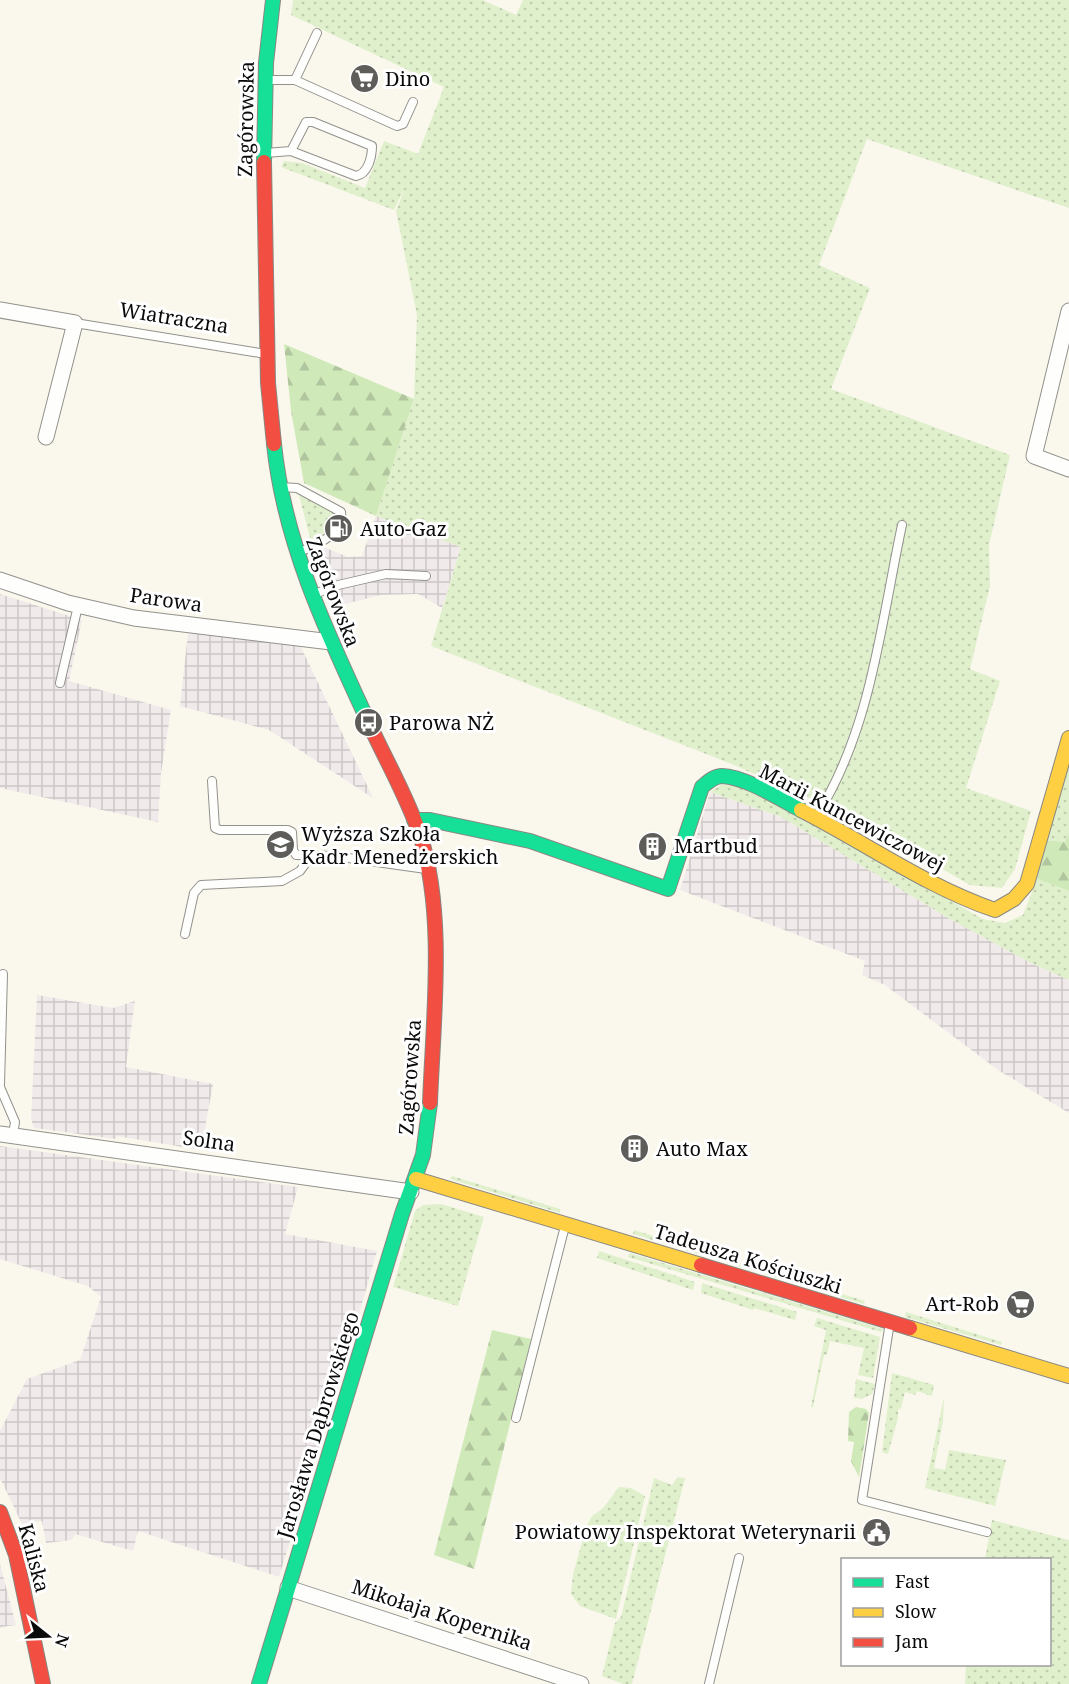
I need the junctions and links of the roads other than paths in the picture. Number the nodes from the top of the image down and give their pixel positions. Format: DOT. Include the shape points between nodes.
graph roads {
  1 [pos="273,0"];
  2 [pos="317,33"];
  3 [pos="265,80"];
  4 [pos="294,80"];
  5 [pos="413,102"];
  6 [pos="291,151"];
  7 [pos="263,153"];
  8 [pos="0,310"];
  9 [pos="1069,311"];
  10 [pos="75,323"];
  11 [pos="267,354"];
  12 [pos="46,437"];
  13 [pos="1069,469"];
  14 [pos="279,488"];
  15 [pos="902,525"];
  16 [pos="296,552"];
  17 [pos="426,576"];
  18 [pos="0,580"];
  19 [pos="312,596"];
  20 [pos="78,606"];
  21 [pos="331,642"];
  22 [pos="60,684"];
  23 [pos="1069,738"];
  24 [pos="212,781"];
  25 [pos="816,817"];
  26 [pos="414,820"];
  27 [pos="311,856"];
  28 [pos="428,869"];
  29 [pos="185,934"];
  30 [pos="3,974"];
  31 [pos="1,1015"];
  32 [pos="1,1091"];
  33 [pos="6,1135"];
  34 [pos="414,1186"];
  35 [pos="566,1225"];
  36 [pos="890,1321"];
  37 [pos="1069,1376"];
  38 [pos="516,1418"];
  39 [pos="0,1512"];
  40 [pos="987,1533"];
  41 [pos="739,1558"];
  42 [pos="288,1588"];
  43 [pos="43,1684"];
  44 [pos="259,1684"];
  45 [pos="581,1684"];
  46 [pos="709,1684"];
  1 -- 3 [label="street, Zagórowska"];
  2 -- 4 [label="lane"];
  3 -- 4 [label="lane"];
  3 -- 7 [label="street, Zagórowska"];
  4 -- 5 [label="lane" via="397,126 403,124"];
  6 -- 6 [label="lane" via="356,176 366,169 372,146 306,122"];
  6 -- 7 [label="lane"];
  7 -- 11 [label="street, Zagórowska"];
  8 -- 10 [label="street, Wiatraczna"];
  9 -- 13 [label="street" via="1034,456"];
  10 -- 11 [label="lane, Wiatraczna"];
  10 -- 12 [label="street"];
  11 -- 14 [label="street, Zagórowska"];
  14 -- 16 [label="street, Zagórowska"];
  14 -- 16 [label="lane" via="297,488 341,512 337,528 313,548"];
  15 -- 25 [label="lane" via="858,730 836,786"];
  16 -- 19 [label="street, Zagórowska"];
  17 -- 19 [label="lane" via="386,574 334,586"];
  18 -- 20 [label="street, Parowa"];
  19 -- 21 [label="street, Zagórowska"];
  20 -- 21 [label="street, Parowa" via="134,618"];
  20 -- 22 [label="lane"];
  21 -- 26 [label="street, Zagórowska"];
  23 -- 25 [label="street, Marii Kuncewiczowej" via="1027,884 1014,899 995,910 914,875"];
  24 -- 27 [label="lane" via="215,828 288,830 292,832 292,850 296,855"];
  25 -- 26 [label="street, Marii Kuncewiczowej" via="752,785 722,776 711,779 702,788 668,889 530,841"];
  26 -- 28 [label="street, Zagórowska"];
  27 -- 28 [label="lane"];
  27 -- 29 [label="lane" via="300,871 282,881 201,885 194,893"];
  28 -- 34 [label="street, Zagórowska" via="434,931 433,1063 428,1129"];
  30 -- 31 [label="lane"];
  31 -- 32 [label="lane"];
  32 -- 33 [label="lane" via="15,1122"];
  33 -- 34 [label="street, Solna"];
  34 -- 35 [label="street, Tadeusza Kościuszki"];
  34 -- 42 [label="street, Jarosława Dąbrowskiego"];
  35 -- 36 [label="street, Tadeusza Kościuszki"];
  35 -- 38 [label="lane"];
  36 -- 37 [label="street, Tadeusza Kościuszki"];
  36 -- 40 [label="lane" via="862,1500"];
  39 -- 43 [label="street, Kaliska" via="16,1555"];
  41 -- 46 [label="lane"];
  42 -- 44 [label="street, Jarosława Dąbrowskiego"];
  42 -- 45 [label="street, Mikołaja Kopernika"];
}
